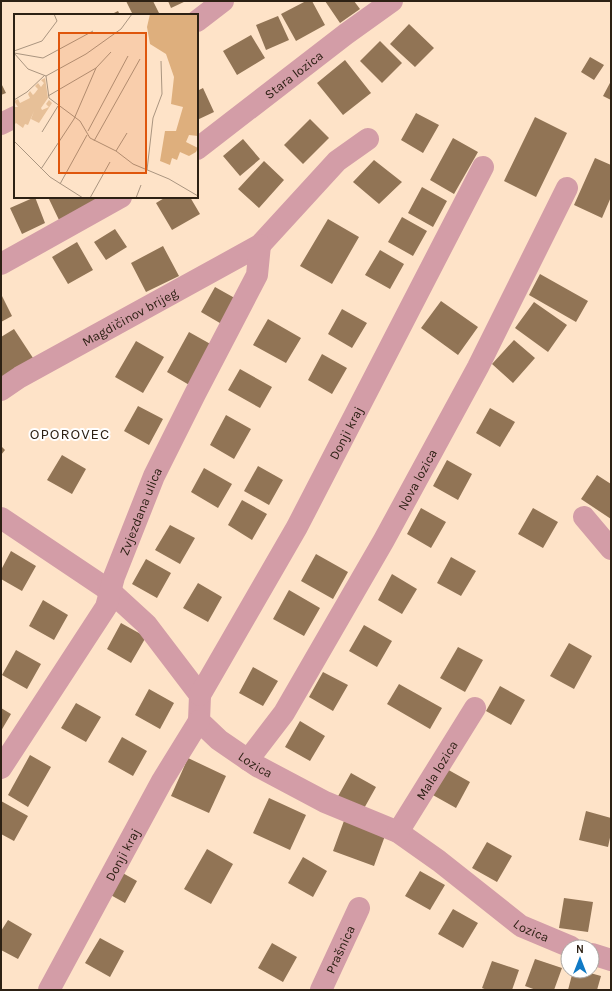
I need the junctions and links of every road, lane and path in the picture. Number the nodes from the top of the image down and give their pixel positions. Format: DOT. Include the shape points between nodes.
graph roads {
  1 [pos="224,1"];
  2 [pos="392,1"];
  3 [pos="198,20"];
  4 [pos="14,118"];
  5 [pos="1,124"];
  6 [pos="368,139"];
  7 [pos="198,148"];
  8 [pos="483,167"];
  9 [pos="567,188"];
  10 [pos="120,198"];
  11 [pos="260,245"];
  12 [pos="1,264"];
  13 [pos="1,390"];
  14 [pos="584,517"];
  15 [pos="1,518"];
  16 [pos="611,549"];
  17 [pos="110,592"];
  18 [pos="200,695"];
  19 [pos="475,708"];
  20 [pos="199,721"];
  21 [pos="248,760"];
  22 [pos="1,768"];
  23 [pos="398,832"];
  24 [pos="359,908"];
  25 [pos="560,942"];
  26 [pos="600,957"];
  27 [pos="611,960"];
  28 [pos="49,990"];
  29 [pos="321,990"];
  1 -- 3 [label="street"];
  2 -- 7 [label="street, Stara lozica"];
  4 -- 5 [label="street"];
  6 -- 11 [label="street, Magdičinov brijeg" via="337,161"];
  8 -- 18 [label="street, Donji kraj" via="297,527"];
  9 -- 21 [label="street, Nova lozica" via="478,367 384,540 284,713"];
  10 -- 12 [label="street"];
  11 -- 13 [label="street, Magdičinov brijeg" via="20,377"];
  11 -- 17 [label="street, Zvjezdana ulica" via="257,275 154,476"];
  14 -- 16 [label="street"];
  15 -- 17 [label="street"];
  17 -- 18 [label="street" via="146,624"];
  17 -- 22 [label="street, Zvjezdana ulica" via="106,607"];
  18 -- 20 [label="street"];
  19 -- 23 [label="street, Mala lozica"];
  20 -- 21 [label="street, Lozica" via="219,740"];
  20 -- 28 [label="street, Donji kraj" via="162,781"];
  21 -- 23 [label="street, Lozica" via="324,802"];
  23 -- 25 [label="street, Lozica" via="521,926"];
  24 -- 29 [label="street, Prašnica"];
  26 -- 27 [label="street"];
}
